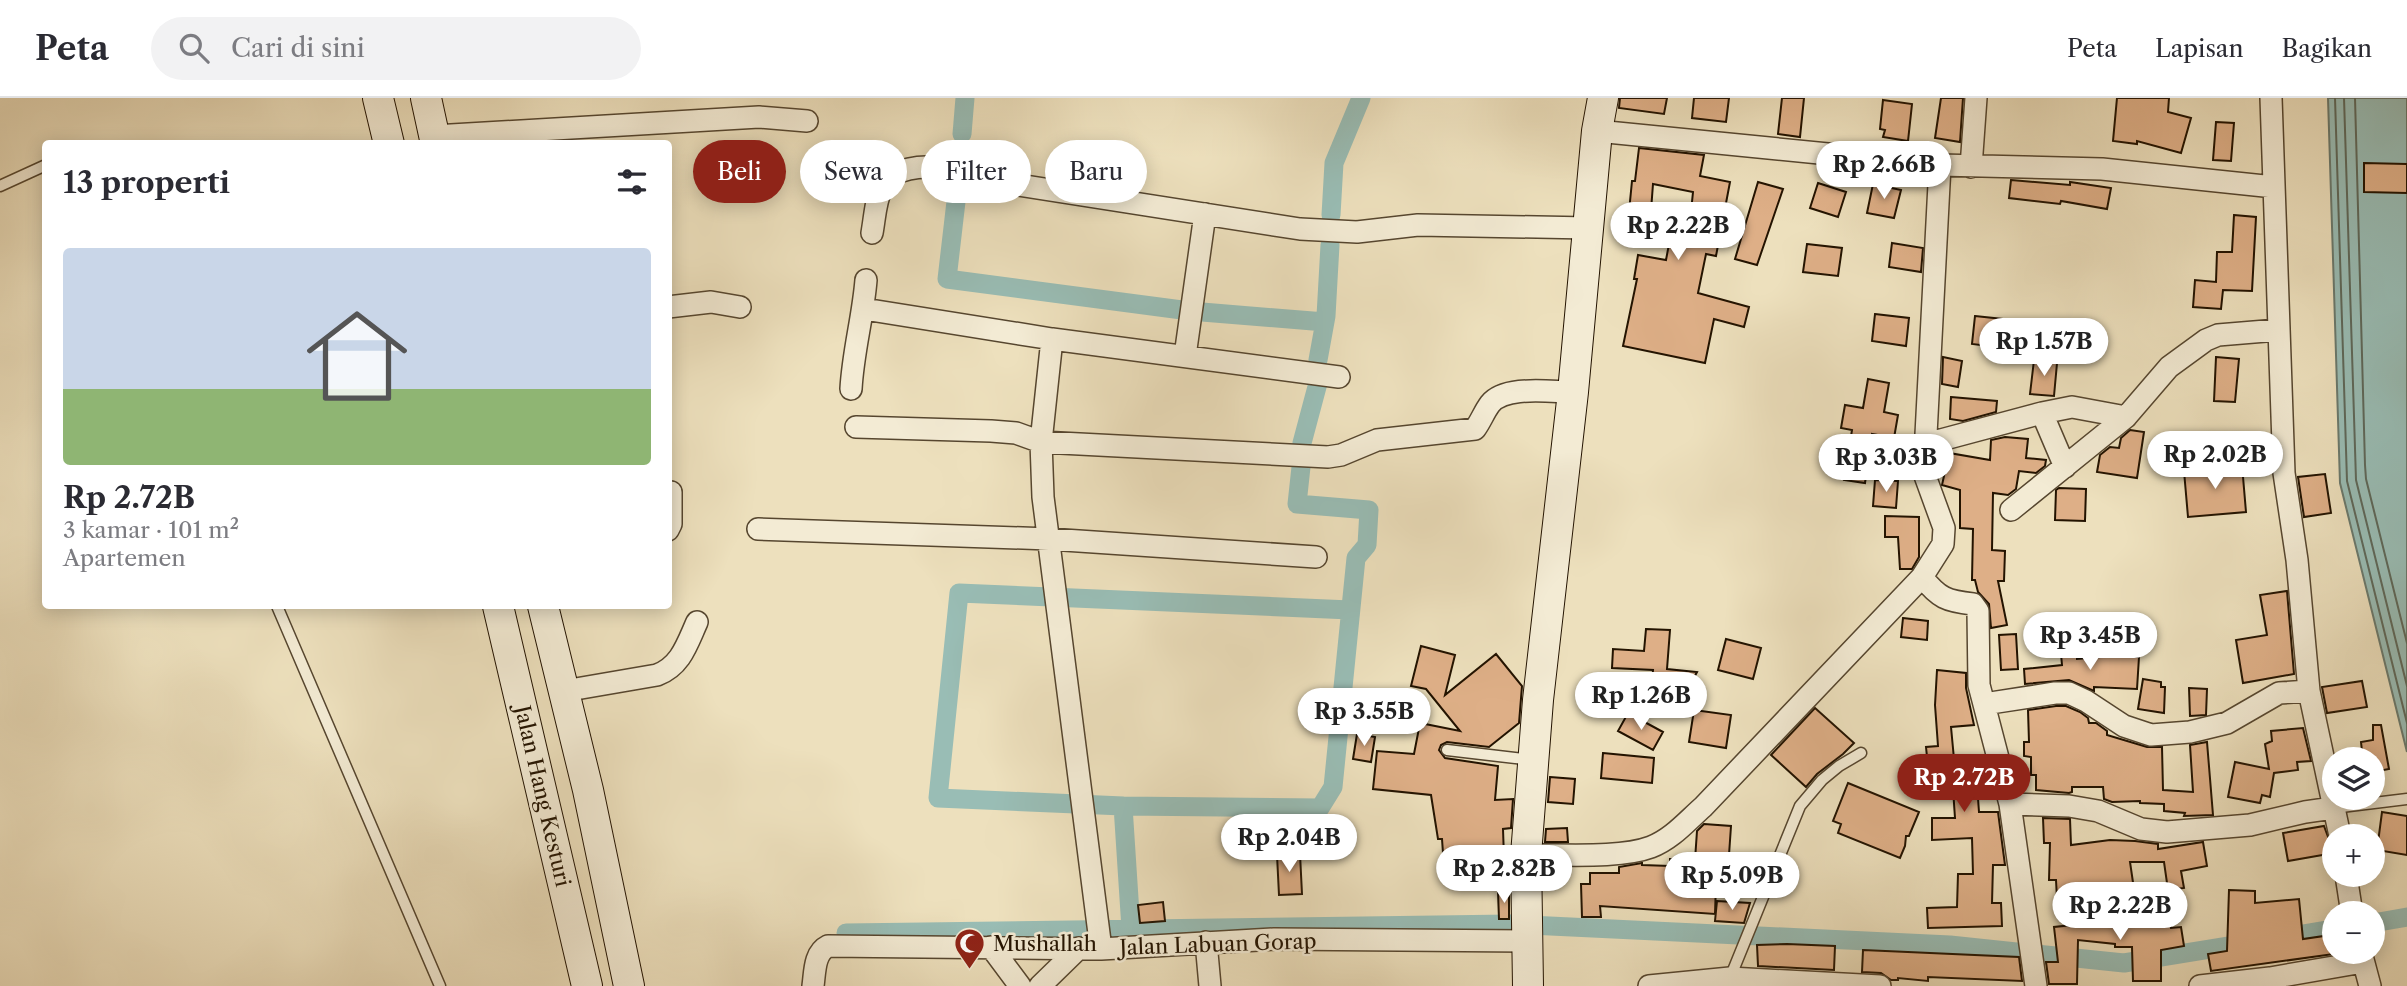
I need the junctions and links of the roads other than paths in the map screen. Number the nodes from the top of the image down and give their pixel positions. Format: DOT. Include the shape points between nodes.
graph roads {
  1 [pos="378,98"];
  2 [pos="426,98"];
  3 [pos="1603,98"];
  4 [pos="1976,98"];
  5 [pos="2271,98"];
  6 [pos="807,121"];
  7 [pos="1597,131"];
  8 [pos="388,140"];
  9 [pos="435,140"];
  10 [pos="1940,165"];
  11 [pos="42,167"];
  12 [pos="1970,167"];
  13 [pos="0,186"];
  14 [pos="2274,187"];
  15 [pos="1205,214"];
  16 [pos="1589,228"];
  17 [pos="872,233"];
  18 [pos="866,280"];
  19 [pos="672,307"];
  20 [pos="740,307"];
  21 [pos="863,309"];
  22 [pos="2278,330"];
  23 [pos="1052,339"];
  24 [pos="1185,355"];
  25 [pos="1339,377"];
  26 [pos="851,389"];
  27 [pos="1573,392"];
  28 [pos="2042,413"];
  29 [pos="2126,417"];
  30 [pos="856,427"];
  31 [pos="1041,442"];
  32 [pos="1926,444"];
  33 [pos="2065,467"];
  34 [pos="2011,510"];
  35 [pos="758,529"];
  36 [pos="1049,540"];
  37 [pos="1316,557"];
  38 [pos="1922,577"];
  39 [pos="278,609"];
  40 [pos="499,609"];
  41 [pos="544,609"];
  42 [pos="697,622"];
  43 [pos="564,691"];
  44 [pos="2309,691"];
  45 [pos="1984,704"];
  46 [pos="1447,750"];
  47 [pos="1861,753"];
  48 [pos="2322,754"];
  49 [pos="1533,760"];
  50 [pos="2407,799"];
  51 [pos="2385,802"];
  52 [pos="2010,804"];
  53 [pos="2322,810"];
  54 [pos="1525,855"];
  55 [pos="1098,935"];
  56 [pos="1528,937"];
  57 [pos="1206,942"];
  58 [pos="991,947"];
  59 [pos="1079,948"];
  60 [pos="2331,964"];
  61 [pos="2364,964"];
  62 [pos="2034,977"];
  63 [pos="1730,978"];
  64 [pos="440,986"];
  65 [pos="587,986"];
  66 [pos="629,986"];
  67 [pos="813,986"];
  68 [pos="1020,986"];
  69 [pos="1040,986"];
  70 [pos="1210,986"];
  71 [pos="1528,986"];
  72 [pos="1649,986"];
  73 [pos="1880,986"];
  74 [pos="2200,986"];
  75 [pos="2370,986"];
  1 -- 8 [label="street"];
  2 -- 9 [label="street"];
  3 -- 7 [label="street"];
  4 -- 12 [label="street"];
  5 -- 14 [label="street"];
  6 -- 9 [label="street" via="759,117"];
  7 -- 10 [label="street"];
  7 -- 16 [label="street"];
  10 -- 12 [label="street"];
  10 -- 32 [label="street"];
  11 -- 13 [label="lane"];
  12 -- 14 [label="street" via="2102,169"];
  14 -- 22 [label="street"];
  15 -- 16 [label="street" via="1300,229 1357,232 1418,225"];
  15 -- 17 [label="street" via="923,167 897,172 885,180"];
  15 -- 24 [label="street"];
  16 -- 27 [label="street"];
  18 -- 21 [label="street"];
  19 -- 20 [label="street" via="711,302"];
  21 -- 23 [label="street"];
  21 -- 26 [label="street"];
  22 -- 29 [label="street" via="2206,340 2169,368"];
  22 -- 44 [label="street" via="2284,472"];
  23 -- 24 [label="street"];
  23 -- 31 [label="street"];
  24 -- 25 [label="street"];
  27 -- 31 [label="street" via="1513,391 1490,403 1475,429 1377,440 1328,457"];
  27 -- 49 [label="street"];
  28 -- 29 [label="street" via="2072,407"];
  28 -- 32 [label="street"];
  28 -- 33 [label="street"];
  29 -- 33 [label="street"];
  30 -- 31 [label="street" via="990,430"];
  31 -- 36 [label="street"];
  32 -- 38 [label="street" via="1924,473 1944,528 1943,544"];
  33 -- 34 [label="street"];
  35 -- 36 [label="street"];
  36 -- 37 [label="street"];
  36 -- 55 [label="street"];
  38 -- 45 [label="street" via="1948,601 1973,604 1978,611 1979,685"];
  38 -- 54 [label="street" via="1674,834 1649,848 1630,851"];
  39 -- 64 [label="lane"];
  40 -- 65 [label="street, Jalan Hang Kesturi"];
  41 -- 43 [label="street, Jalan Hang Kesturi"];
  42 -- 43 [label="street" via="679,661 668,671"];
  43 -- 66 [label="street, Jalan Hang Kesturi"];
  44 -- 45 [label="street" via="2279,693 2227,723 2151,735 2124,726 2069,693"];
  44 -- 48 [label="street"];
  45 -- 52 [label="street"];
  46 -- 49 [label="lane"];
  47 -- 63 [label="lane" via="1830,773 1800,806"];
  49 -- 54 [label="street"];
  50 -- 51 [label="lane"];
  52 -- 53 [label="street" via="2098,811 2141,829 2167,832 2249,825"];
  52 -- 62 [label="street"];
  54 -- 56 [label="street"];
  55 -- 57 [label="street, Jalan Labuan Gorap"];
  55 -- 59 [label="street, Jalan Labuan Gorap"];
  56 -- 57 [label="street, Jalan Labuan Gorap"];
  56 -- 71 [label="street"];
  57 -- 70 [label="street"];
  58 -- 59 [label="street, Jalan Labuan Gorap"];
  58 -- 67 [label="street, Jalan Labuan Gorap" via="828,946 818,956"];
  58 -- 68 [label="street"];
  59 -- 69 [label="street"];
  60 -- 74 [label="street" via="2270,978"];
  61 -- 75 [label="street"];
  63 -- 72 [label="street"];
  63 -- 73 [label="street"];
}
